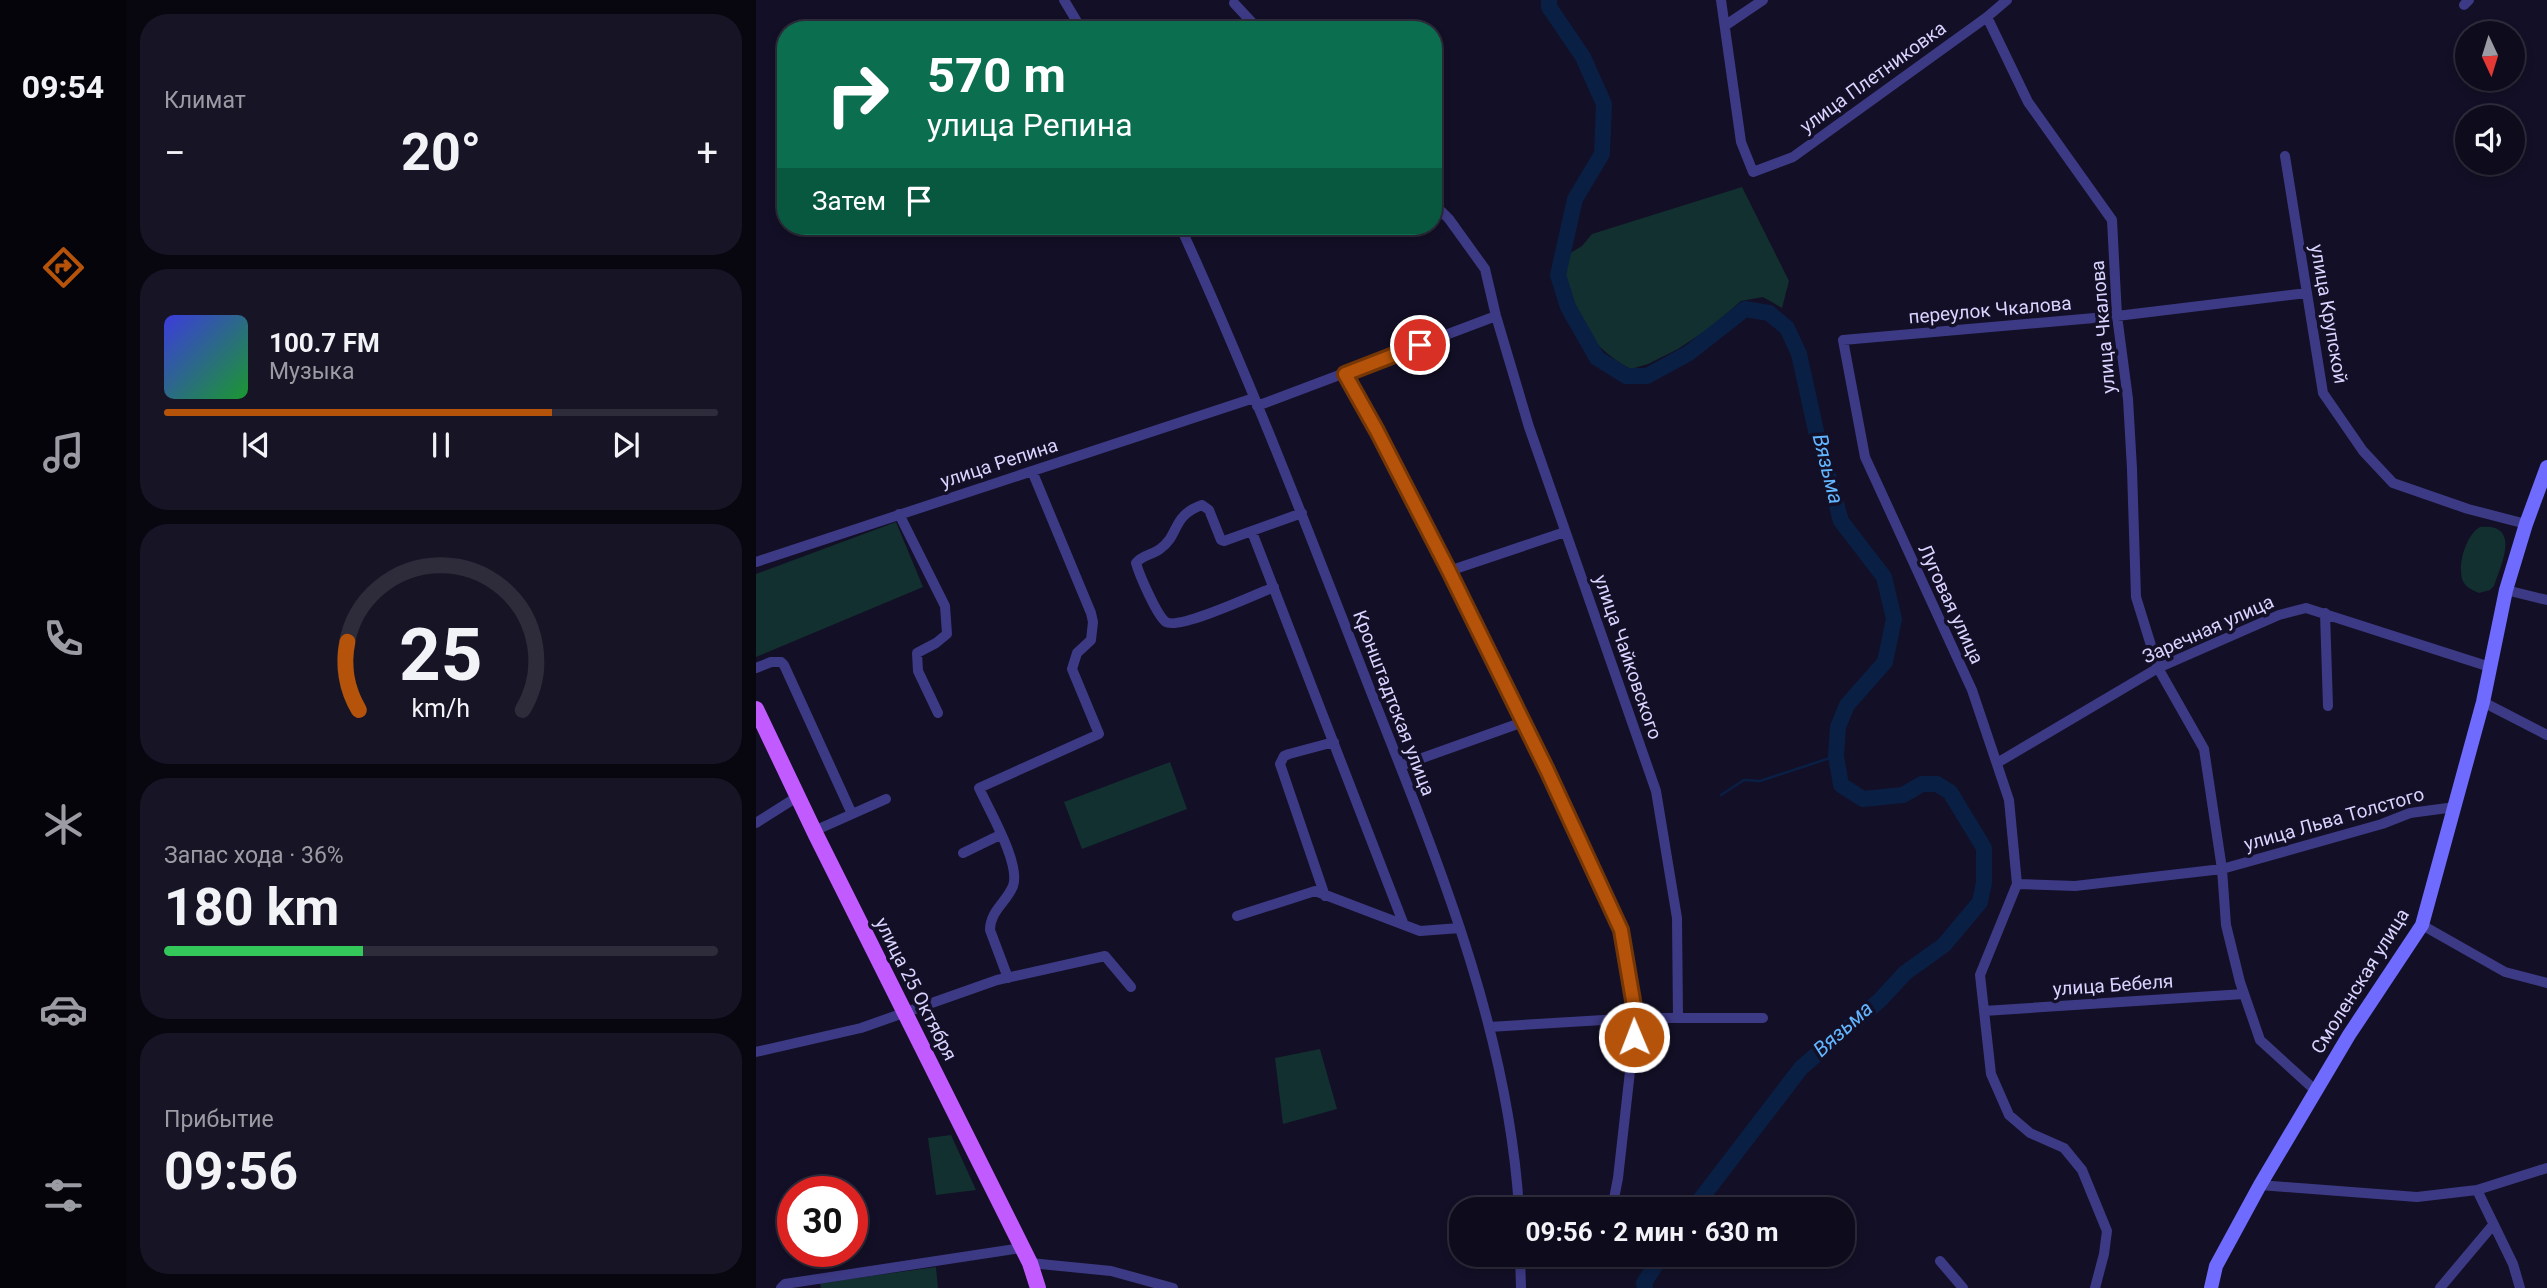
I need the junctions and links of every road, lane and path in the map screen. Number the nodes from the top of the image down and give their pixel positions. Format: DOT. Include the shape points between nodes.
graph roads {
  1 [pos="1064,0"];
  2 [pos="1721,0"];
  3 [pos="1763,0"];
  4 [pos="2007,0"];
  5 [pos="1234,3"];
  6 [pos="1987,17"];
  7 [pos="1077,21"];
  8 [pos="1251,21"];
  9 [pos="1726,25"];
  10 [pos="2285,156"];
  11 [pos="1442,212"];
  12 [pos="1184,235"];
  13 [pos="2307,293"];
  14 [pos="2117,316"];
  15 [pos="1496,317"];
  16 [pos="1843,340"];
  17 [pos="1345,374"];
  18 [pos="1255,402"];
  19 [pos="2547,467"];
  20 [pos="1032,471"];
  21 [pos="1302,513"];
  22 [pos="899,514"];
  23 [pos="2526,524"];
  24 [pos="1565,531"];
  25 [pos="1252,532"];
  26 [pos="756,562"];
  27 [pos="1449,571"];
  28 [pos="1274,587"];
  29 [pos="2506,590"];
  30 [pos="2547,600"];
  31 [pos="2325,613"];
  32 [pos="2490,667"];
  33 [pos="756,668"];
  34 [pos="2158,668"];
  35 [pos="2483,702"];
  36 [pos="2328,706"];
  37 [pos="756,709"];
  38 [pos="939,713"];
  39 [pos="1523,722"];
  40 [pos="2547,735"];
  41 [pos="1334,742"];
  42 [pos="1997,763"];
  43 [pos="1400,766"];
  44 [pos="797,797"];
  45 [pos="886,799"];
  46 [pos="2455,807"];
  47 [pos="852,814"];
  48 [pos="756,823"];
  49 [pos="814,831"];
  50 [pos="1000,835"];
  51 [pos="963,853"];
  52 [pos="2222,869"];
  53 [pos="2017,884"];
  54 [pos="1325,896"];
  55 [pos="1237,916"];
  56 [pos="1404,925"];
  57 [pos="2421,925"];
  58 [pos="1460,928"];
  59 [pos="1008,978"];
  60 [pos="2547,983"];
  61 [pos="1131,987"];
  62 [pos="2244,994"];
  63 [pos="1984,1011"];
  64 [pos="904,1012"];
  65 [pos="1636,1018"];
  66 [pos="1678,1018"];
  67 [pos="1763,1018"];
  68 [pos="1489,1027"];
  69 [pos="756,1052"];
  70 [pos="2316,1091"];
  71 [pos="2547,1168"];
  72 [pos="2260,1185"];
  73 [pos="2477,1190"];
  74 [pos="1518,1197"];
  75 [pos="1614,1197"];
  76 [pos="2493,1225"];
  77 [pos="1021,1248"];
  78 [pos="1940,1261"];
  79 [pos="1030,1263"];
  80 [pos="1520,1267"];
  81 [pos="1160,1286"];
  82 [pos="781,1288"];
  83 [pos="1038,1288"];
  84 [pos="1172,1288"];
  85 [pos="1521,1288"];
  86 [pos="1964,1288"];
  87 [pos="2095,1288"];
  88 [pos="2211,1288"];
  89 [pos="2440,1288"];
  90 [pos="2520,1288"];
  1 -- 7 [label="street"];
  2 -- 9 [label="street"];
  3 -- 9 [label="street"];
  4 -- 6 [label="street, улица Плетниковка"];
  5 -- 8 [label="street"];
  6 -- 9 [label="street, улица Плетниковка" via="1793,156 1753,172 1741,142"];
  6 -- 14 [label="street, улица Чкалова" via="2028,102 2112,220"];
  10 -- 13 [label="street, улица Крупской"];
  11 -- 15 [label="street, улица Чайковского" via="1485,269"];
  12 -- 18 [label="street, Кронштадтская улица"];
  13 -- 14 [label="street, переулок Чкалова"];
  13 -- 23 [label="street, улица Крупской" via="2323,393 2363,451 2393,483"];
  14 -- 16 [label="street, переулок Чкалова"];
  14 -- 34 [label="street, улица Чкалова" via="2128,399 2136,597"];
  15 -- 17 [label="street, улица Репина"];
  15 -- 24 [label="street, улица Чайковского"];
  16 -- 42 [label="street, Луговая улица" via="1865,457 1972,690"];
  17 -- 18 [label="street, улица Репина"];
  17 -- 27 [label="street"];
  18 -- 20 [label="street, улица Репина"];
  18 -- 21 [label="street, Кронштадтская улица"];
  19 -- 23 [label="main road, Смоленская улица"];
  20 -- 22 [label="street, улица Репина"];
  20 -- 50 [label="street" via="1093,622 1091,640 1077,653 1072,669 1099,734 979,788"];
  21 -- 25 [label="street"];
  21 -- 43 [label="street, Кронштадтская улица"];
  22 -- 26 [label="street, улица Репина"];
  22 -- 38 [label="street" via="945,606 947,634 917,653 918,671"];
  23 -- 29 [label="main road, Смоленская улица"];
  24 -- 27 [label="street"];
  24 -- 66 [label="street, улица Чайковского" via="1656,791 1677,918"];
  25 -- 28 [label="street"];
  25 -- 28 [label="street" via="1221,540 1209,510 1202,505 1186,512 1167,543 1139,559 1137,567 1161,617 1170,623 1212,613"];
  27 -- 39 [label="street"];
  28 -- 41 [label="street"];
  29 -- 30 [label="street"];
  29 -- 32 [label="main road, Смоленская улица"];
  31 -- 32 [label="street, Заречная улица"];
  31 -- 34 [label="street, Заречная улица" via="2306,608 2279,615"];
  31 -- 36 [label="street"];
  32 -- 35 [label="main road, Смоленская улица"];
  33 -- 47 [label="street" via="771,662 784,665"];
  34 -- 42 [label="street, Заречная улица"];
  34 -- 52 [label="street, улица Льва Толстого" via="2204,749"];
  35 -- 40 [label="street"];
  35 -- 46 [label="main road, Смоленская улица"];
  37 -- 44 [label="main road, улица 25 Октября"];
  39 -- 43 [label="street"];
  39 -- 65 [label="street" via="1621,930"];
  41 -- 54 [label="street" via="1289,754 1280,764"];
  41 -- 56 [label="street"];
  42 -- 53 [label="street, Луговая улица" via="2009,800"];
  43 -- 58 [label="street, Кронштадтская улица"];
  44 -- 48 [label="street"];
  44 -- 49 [label="main road, улица 25 Октября"];
  45 -- 47 [label="street"];
  46 -- 52 [label="street, улица Льва Толстого" via="2410,813"];
  46 -- 57 [label="main road, Смоленская улица"];
  47 -- 49 [label="street"];
  49 -- 64 [label="main road, улица 25 Октября"];
  50 -- 51 [label="street"];
  50 -- 59 [label="street" via="1015,877 990,921 990,930"];
  52 -- 53 [label="street, улица Льва Толстого" via="2075,886"];
  52 -- 62 [label="street, улица Льва Толстого" via="2226,925"];
  53 -- 63 [label="street" via="1980,975"];
  54 -- 55 [label="street" via="1315,891"];
  54 -- 56 [label="street"];
  56 -- 58 [label="street" via="1420,931"];
  57 -- 60 [label="street" via="2505,972"];
  57 -- 70 [label="main road, Смоленская улица"];
  58 -- 68 [label="street, Кронштадтская улица"];
  59 -- 61 [label="street" via="1105,956"];
  59 -- 64 [label="street"];
  62 -- 63 [label="street, улица Бебеля"];
  62 -- 70 [label="street, улица Льва Толстого" via="2260,1040"];
  63 -- 87 [label="street" via="1992,1074 2009,1115 2030,1133 2064,1148 2082,1170 2107,1231"];
  64 -- 69 [label="street" via="861,1028"];
  64 -- 77 [label="main road, улица 25 Октября"];
  65 -- 66 [label="street"];
  65 -- 68 [label="street"];
  65 -- 75 [label="street"];
  66 -- 67 [label="street"];
  68 -- 74 [label="street, Кронштадтская улица"];
  70 -- 72 [label="main road, Смоленская улица"];
  71 -- 73 [label="street"];
  72 -- 73 [label="street" via="2417,1198"];
  72 -- 88 [label="main road, Смоленская улица" via="2216,1266"];
  73 -- 76 [label="street"];
  76 -- 89 [label="street"];
  76 -- 90 [label="street"];
  77 -- 79 [label="main road, улица 25 Октября"];
  77 -- 82 [label="street"];
  78 -- 86 [label="street"];
  79 -- 81 [label="street" via="1111,1271"];
  79 -- 83 [label="main road, улица 25 Октября"];
  80 -- 85 [label="street"];
  81 -- 84 [label="street"];
}
